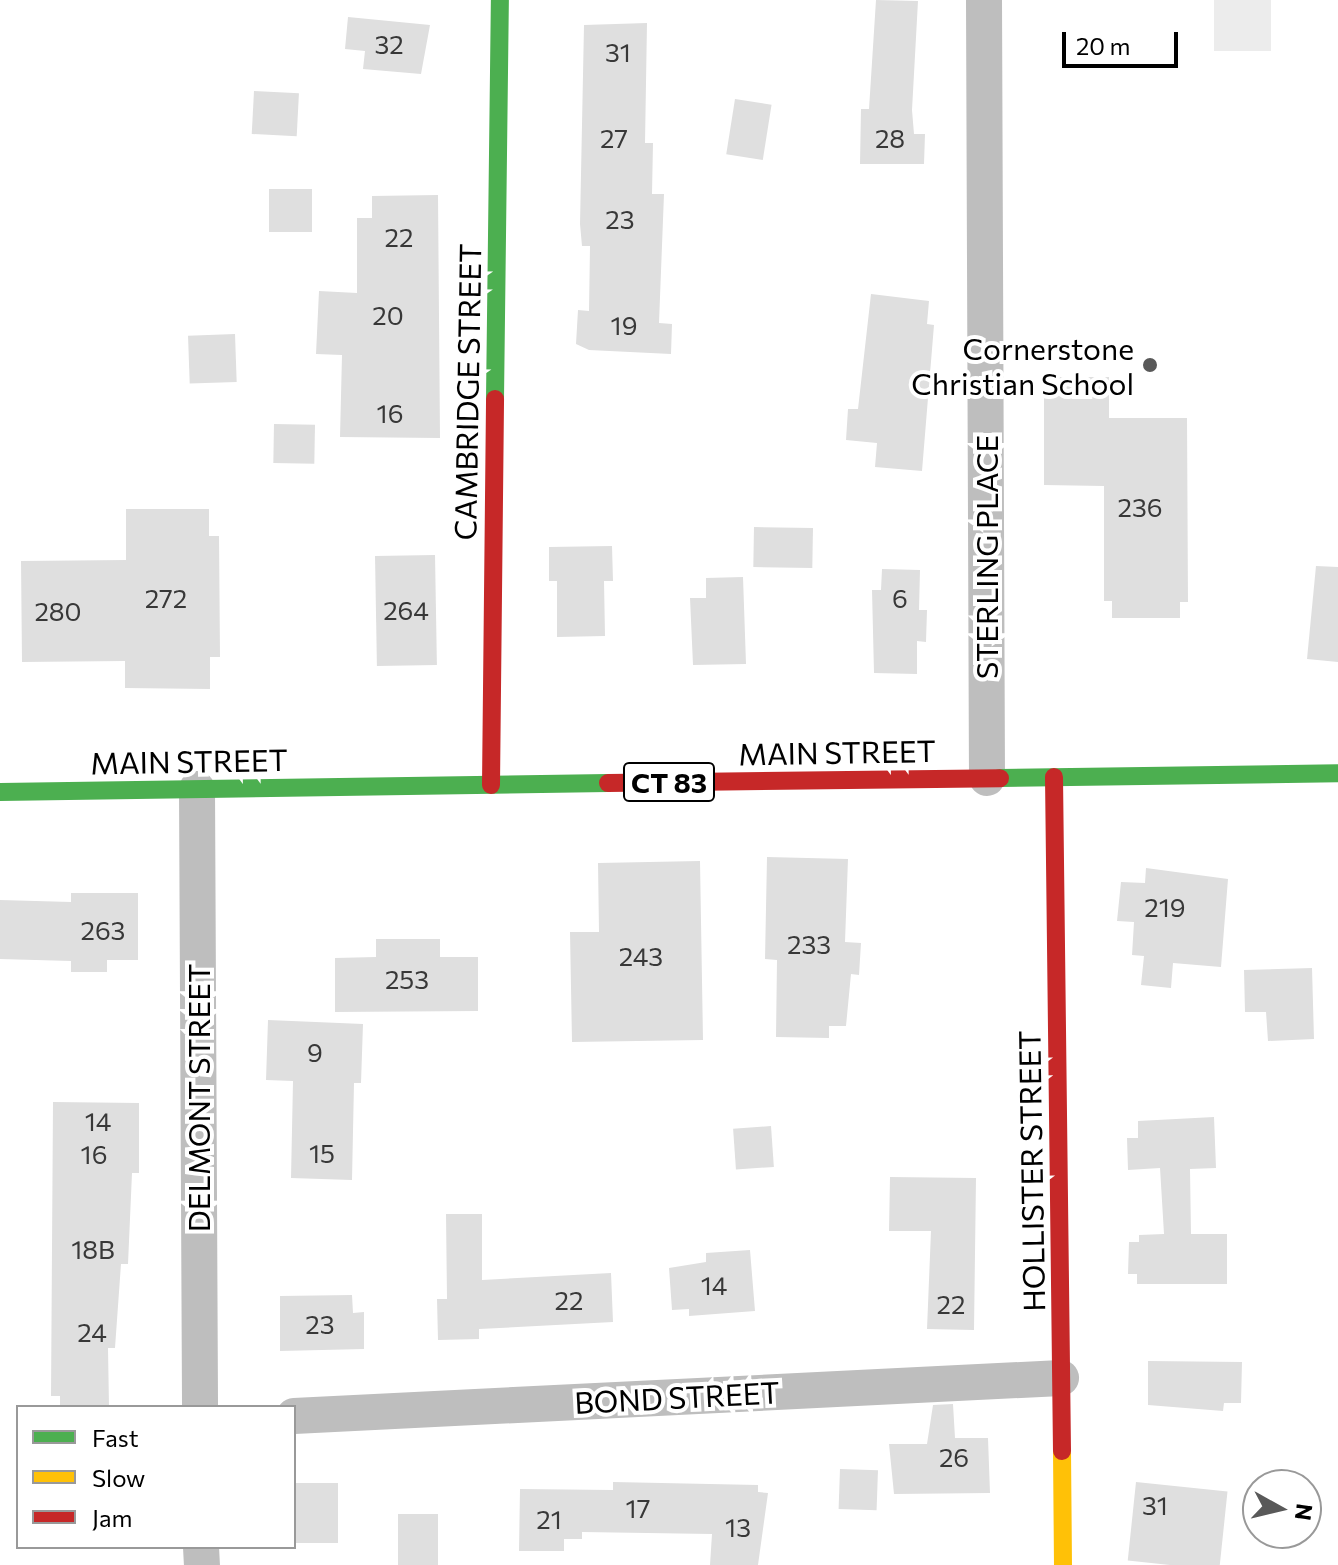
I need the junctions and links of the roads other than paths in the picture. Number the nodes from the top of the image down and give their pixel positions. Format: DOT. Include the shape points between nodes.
graph roads {
  1 [pos="500,0"];
  2 [pos="984,0"];
  3 [pos="1338,773"];
  4 [pos="1054,777"];
  5 [pos="987,778"];
  6 [pos="491,785"];
  7 [pos="197,789"];
  8 [pos="0,792"];
  9 [pos="1061,1378"];
  10 [pos="200,1405"];
  11 [pos="296,1416"];
  12 [pos="1063,1565"];
  1 -- 6 [label="street, CAMBRIDGE STREET"];
  2 -- 5 [label="street, STERLING PLACE"];
  3 -- 4 [label="street, MAIN STREET / CT 83"];
  4 -- 5 [label="street, MAIN STREET / CT 83"];
  4 -- 9 [label="street, HOLLISTER STREET"];
  5 -- 6 [label="street, MAIN STREET / CT 83"];
  6 -- 7 [label="street, MAIN STREET / CT 83"];
  7 -- 8 [label="street, MAIN STREET / CT 83"];
  7 -- 10 [label="street, DELMONT STREET"];
  9 -- 11 [label="street, BOND STREET"];
  9 -- 12 [label="street, HOLLISTER STREET"];
}
